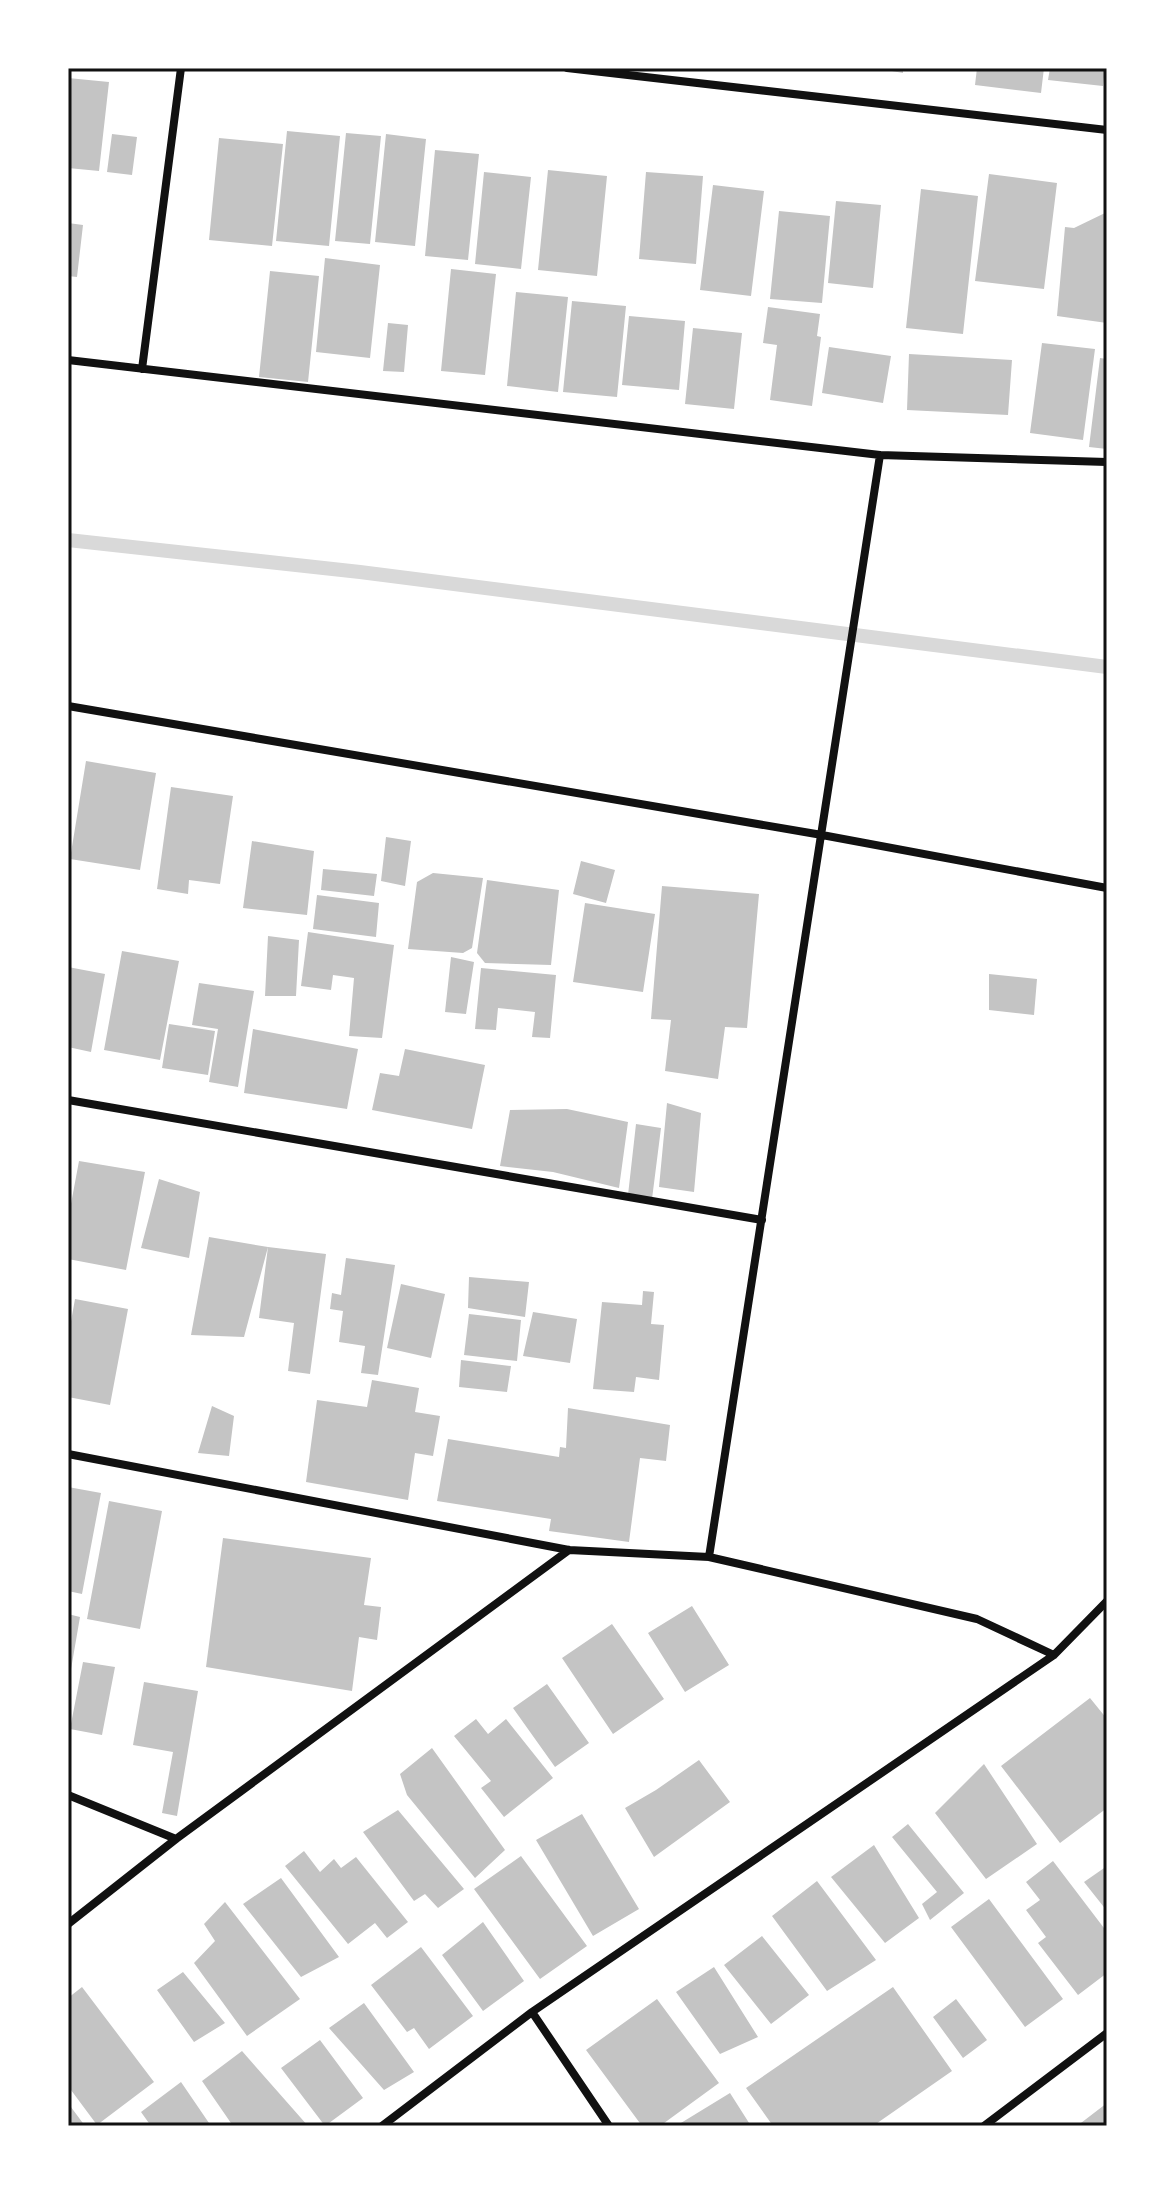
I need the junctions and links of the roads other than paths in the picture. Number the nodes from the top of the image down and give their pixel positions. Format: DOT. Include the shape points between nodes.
graph roads {
  1 [pos="181,68"];
  2 [pos="567,68"];
  3 [pos="1107,130"];
  4 [pos="68,360"];
  5 [pos="142,369"];
  6 [pos="880,455"];
  7 [pos="1107,462"];
  8 [pos="68,706"];
  9 [pos="822,835"];
  10 [pos="1107,888"];
  11 [pos="68,1100"];
  12 [pos="762,1220"];
  13 [pos="68,1454"];
  14 [pos="569,1550"];
  15 [pos="709,1557"];
  16 [pos="1107,1601"];
  17 [pos="1054,1655"];
  18 [pos="68,1795"];
  19 [pos="176,1839"];
  20 [pos="68,1924"];
  21 [pos="532,2012"];
  22 [pos="1107,2033"];
  23 [pos="382,2126"];
  24 [pos="609,2126"];
  25 [pos="984,2126"];
  1 -- 5 [label="street"];
  2 -- 3 [label="street"];
  4 -- 5 [label="street"];
  5 -- 6 [label="street"];
  6 -- 7 [label="street"];
  6 -- 9 [label="street"];
  8 -- 9 [label="street"];
  9 -- 10 [label="street"];
  9 -- 12 [label="street"];
  11 -- 12 [label="street"];
  12 -- 15 [label="street"];
  13 -- 14 [label="street"];
  14 -- 15 [label="street"];
  14 -- 19 [label="street"];
  15 -- 17 [label="street" via="977,1619"];
  16 -- 17 [label="street"];
  17 -- 21 [label="street"];
  18 -- 19 [label="street"];
  19 -- 20 [label="street"];
  21 -- 23 [label="street"];
  21 -- 24 [label="street"];
  22 -- 25 [label="street"];
}
